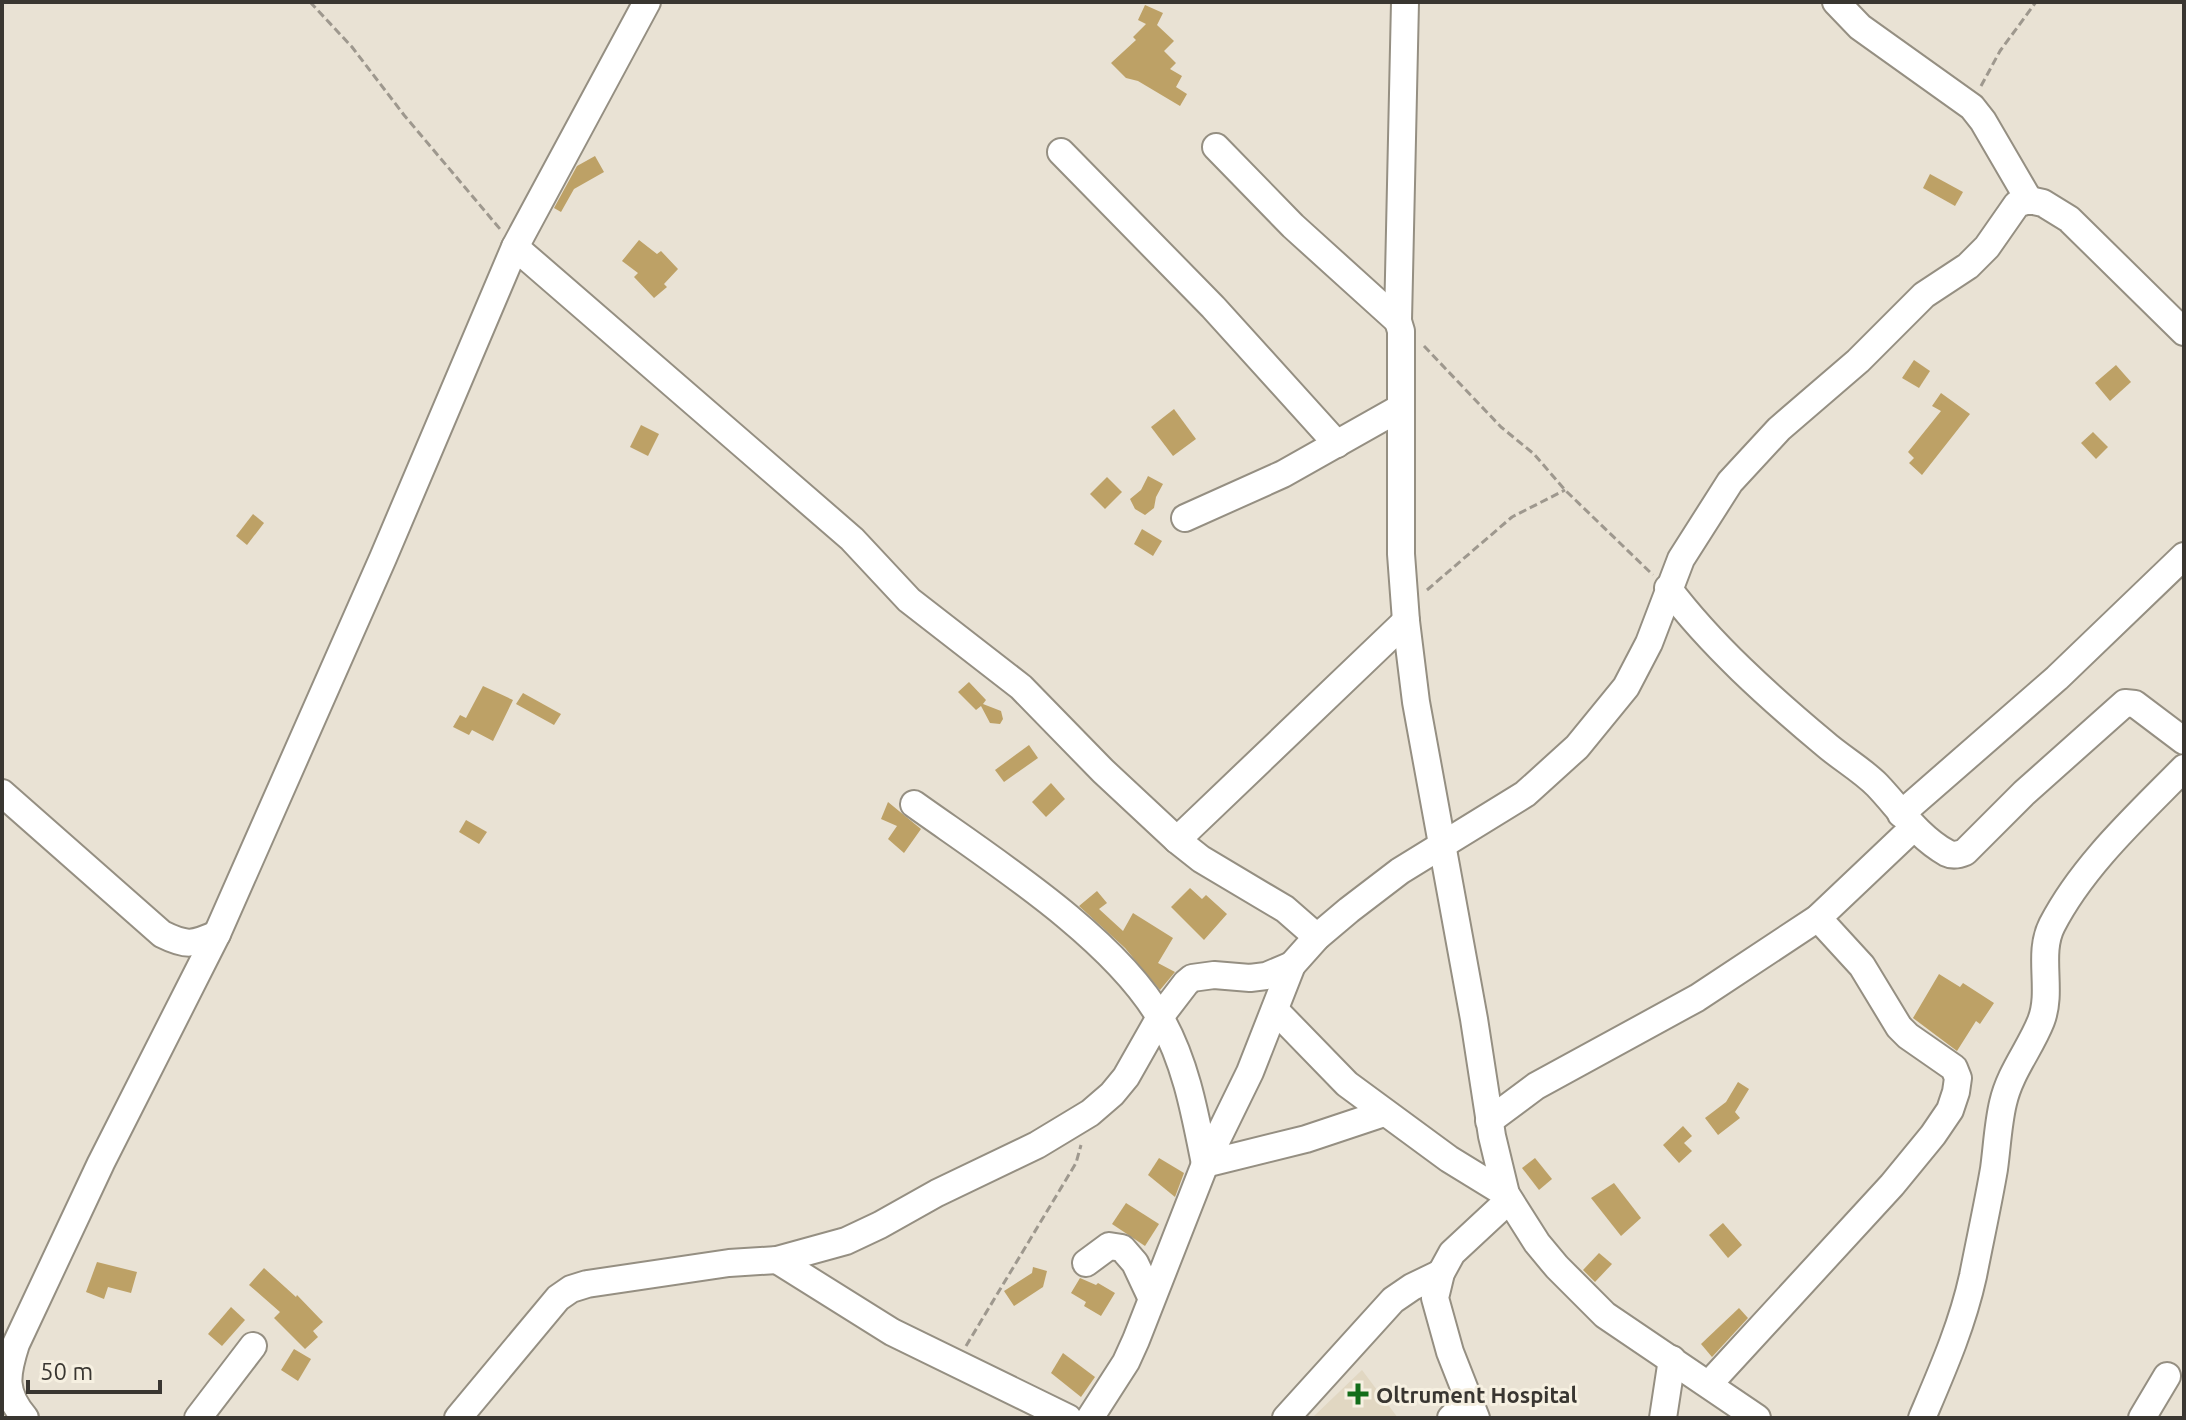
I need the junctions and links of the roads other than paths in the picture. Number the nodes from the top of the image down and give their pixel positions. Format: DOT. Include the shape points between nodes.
graph roads {
  1 [pos="647,2"];
  2 [pos="1405,2"];
  3 [pos="1836,2"];
  4 [pos="1216,147"];
  5 [pos="1061,152"];
  6 [pos="2029,200"];
  7 [pos="515,247"];
  8 [pos="1400,326"];
  9 [pos="2184,332"];
  10 [pos="1400,408"];
  11 [pos="1337,444"];
  12 [pos="1185,518"];
  13 [pos="2184,556"];
  14 [pos="1668,588"];
  15 [pos="1406,615"];
  16 [pos="2184,741"];
  17 [pos="2184,768"];
  18 [pos="2,793"];
  19 [pos="914,804"];
  20 [pos="1907,820"];
  21 [pos="1177,840"];
  22 [pos="1442,846"];
  23 [pos="1818,918"];
  24 [pos="217,934"];
  25 [pos="1317,937"];
  26 [pos="1292,965"];
  27 [pos="1275,1010"];
  28 [pos="1160,1017"];
  29 [pos="1384,1113"];
  30 [pos="1489,1121"];
  31 [pos="1205,1164"];
  32 [pos="1507,1197"];
  33 [pos="777,1260"];
  34 [pos="1086,1263"];
  35 [pos="1441,1273"];
  36 [pos="1151,1297"];
  37 [pos="253,1346"];
  38 [pos="1672,1359"];
  39 [pos="2167,1376"];
  40 [pos="1709,1384"];
  41 [pos="1466,1412"];
  42 [pos="25,1418"];
  43 [pos="198,1418"];
  44 [pos="458,1418"];
  45 [pos="1068,1418"];
  46 [pos="1090,1418"];
  47 [pos="1286,1418"];
  48 [pos="1663,1418"];
  49 [pos="1757,1418"];
  50 [pos="1922,1418"];
  51 [pos="2142,1418"];
  1 -- 7 [label="street"];
  2 -- 8 [label="street"];
  3 -- 6 [label="street" via="1860,27 1972,107"];
  4 -- 8 [label="street"];
  5 -- 11 [label="street"];
  6 -- 9 [label="street" via="2069,219"];
  6 -- 14 [label="street" via="2017,204 1968,266 1924,295 1779,429 1730,482"];
  7 -- 21 [label="street" via="852,539 909,600 1021,687"];
  7 -- 24 [label="street"];
  8 -- 10 [label="street"];
  10 -- 11 [label="street"];
  10 -- 15 [label="street"];
  11 -- 12 [label="street"];
  13 -- 20 [label="street"];
  14 -- 20 [label="street" via="1749,675 1876,784"];
  14 -- 22 [label="street" via="1626,687 1577,747 1525,794"];
  15 -- 21 [label="street"];
  15 -- 22 [label="street"];
  16 -- 20 [label="street" via="2135,704 2125,703 1965,852 1949,854"];
  17 -- 50 [label="street" via="2120,833 2050,929 2047,998 2003,1102 1967,1299"];
  18 -- 24 [label="street" via="162,934 195,944"];
  19 -- 28 [label="street" via="1061,912 1132,977"];
  20 -- 23 [label="street"];
  21 -- 25 [label="street" via="1285,909"];
  22 -- 25 [label="street" via="1400,871"];
  22 -- 30 [label="street"];
  23 -- 30 [label="street" via="1697,998 1536,1086"];
  23 -- 40 [label="street" via="1862,966 1899,1027 1954,1068 1956,1092 1933,1135 1892,1185"];
  24 -- 42 [label="street" via="16,1344 7,1383"];
  25 -- 26 [label="street"];
  26 -- 27 [label="street"];
  26 -- 28 [label="street" via="1266,976 1192,978"];
  27 -- 29 [label="street" via="1347,1084"];
  27 -- 31 [label="street"];
  28 -- 31 [label="street" via="1181,1060"];
  28 -- 33 [label="street" via="1112,1094 1057,1134 846,1241"];
  29 -- 31 [label="street"];
  29 -- 32 [label="street"];
  30 -- 32 [label="street"];
  31 -- 36 [label="street"];
  32 -- 35 [label="street" via="1452,1253"];
  32 -- 38 [label="street" via="1537,1243 1582,1294"];
  33 -- 44 [label="street" via="571,1289"];
  33 -- 45 [label="street" via="892,1332"];
  34 -- 36 [label="street" via="1109,1246 1122,1248"];
  35 -- 41 [label="street" via="1435,1298"];
  35 -- 47 [label="street" via="1393,1300"];
  36 -- 46 [label="street" via="1126,1362"];
  37 -- 43 [label="street"];
  38 -- 40 [label="street"];
  38 -- 48 [label="street"];
  39 -- 51 [label="street"];
  40 -- 49 [label="street"];
}
